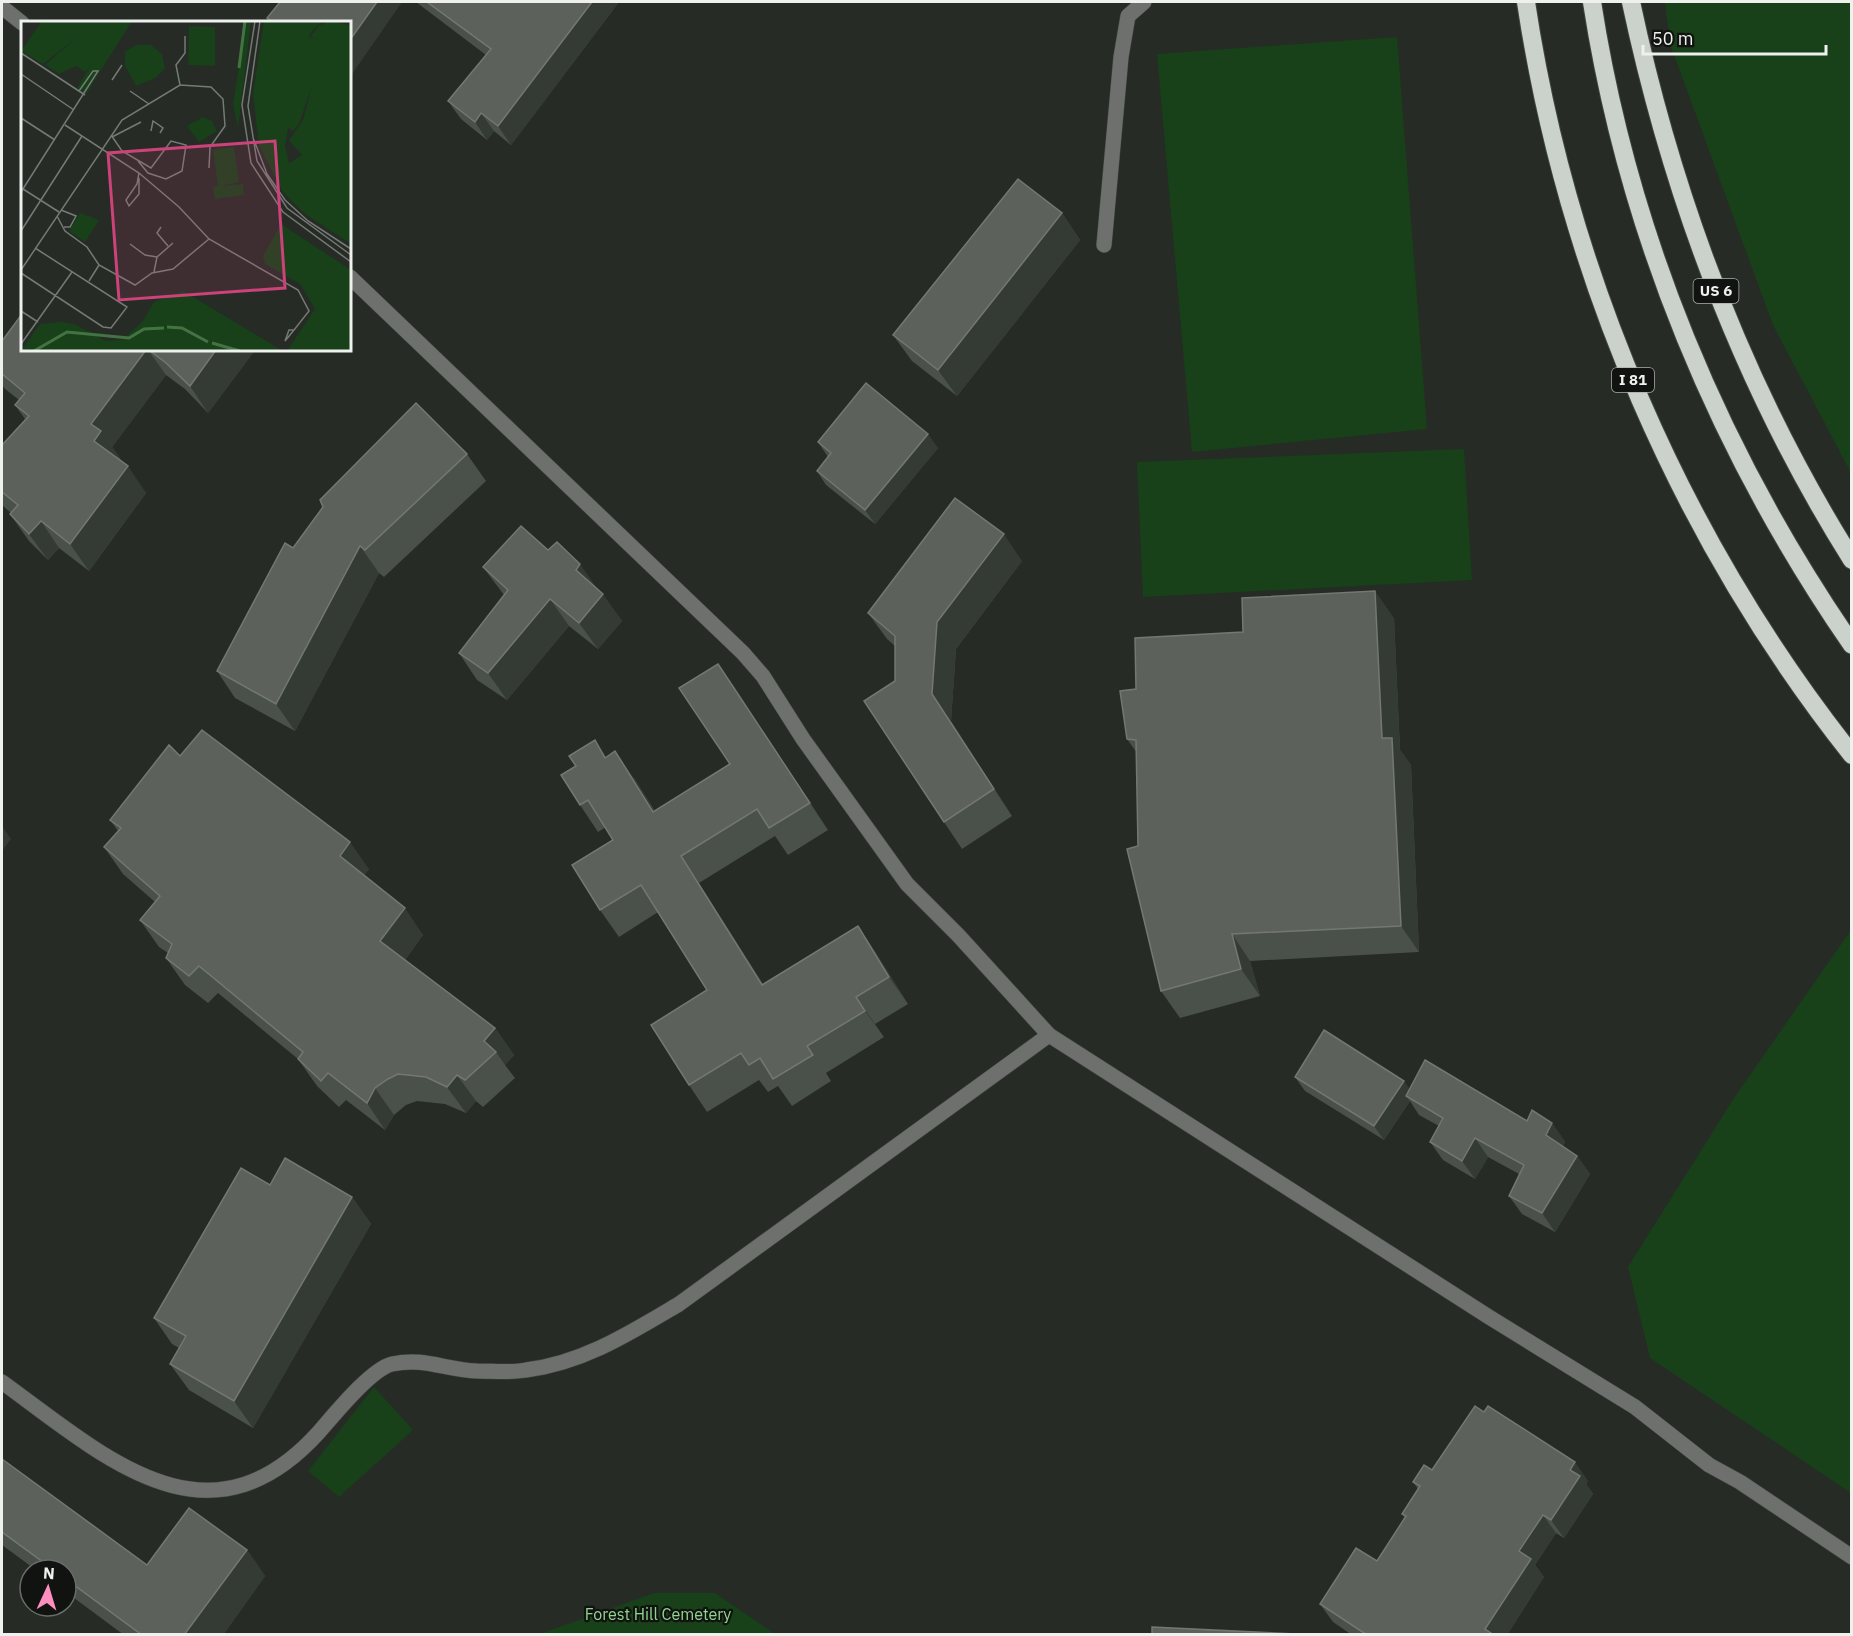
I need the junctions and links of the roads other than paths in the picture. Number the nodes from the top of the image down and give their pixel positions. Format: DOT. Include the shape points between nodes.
graph roads {
  1 [pos="1144,2"];
  2 [pos="1526,2"];
  3 [pos="1592,2"];
  4 [pos="1631,2"];
  5 [pos="2,7"];
  6 [pos="21,22"];
  7 [pos="1104,245"];
  8 [pos="351,278"];
  9 [pos="1851,560"];
  10 [pos="1851,645"];
  11 [pos="1851,755"];
  12 [pos="1049,1035"];
  13 [pos="2,1382"];
  14 [pos="1851,1557"];
  1 -- 7 [label="street" via="1128,16 1121,57"];
  2 -- 11 [label="highway, I 81" via="1551,133 1577,227 1642,403 1683,492 1726,571"];
  3 -- 10 [label="highway" via="1614,118 1666,290 1741,463 1782,538"];
  4 -- 9 [label="highway, US 6" via="1655,108 1709,274 1783,442"];
  5 -- 6 [label="street"];
  8 -- 12 [label="street" via="742,653 763,676 803,739 908,884"];
  12 -- 13 [label="street" via="679,1304 621,1339 572,1361 525,1371 473,1371 415,1361 388,1365 354,1394 303,1450 277,1470 221,1491 155,1481 124,1467"];
  12 -- 14 [label="street" via="1635,1407 1709,1465"];
}
